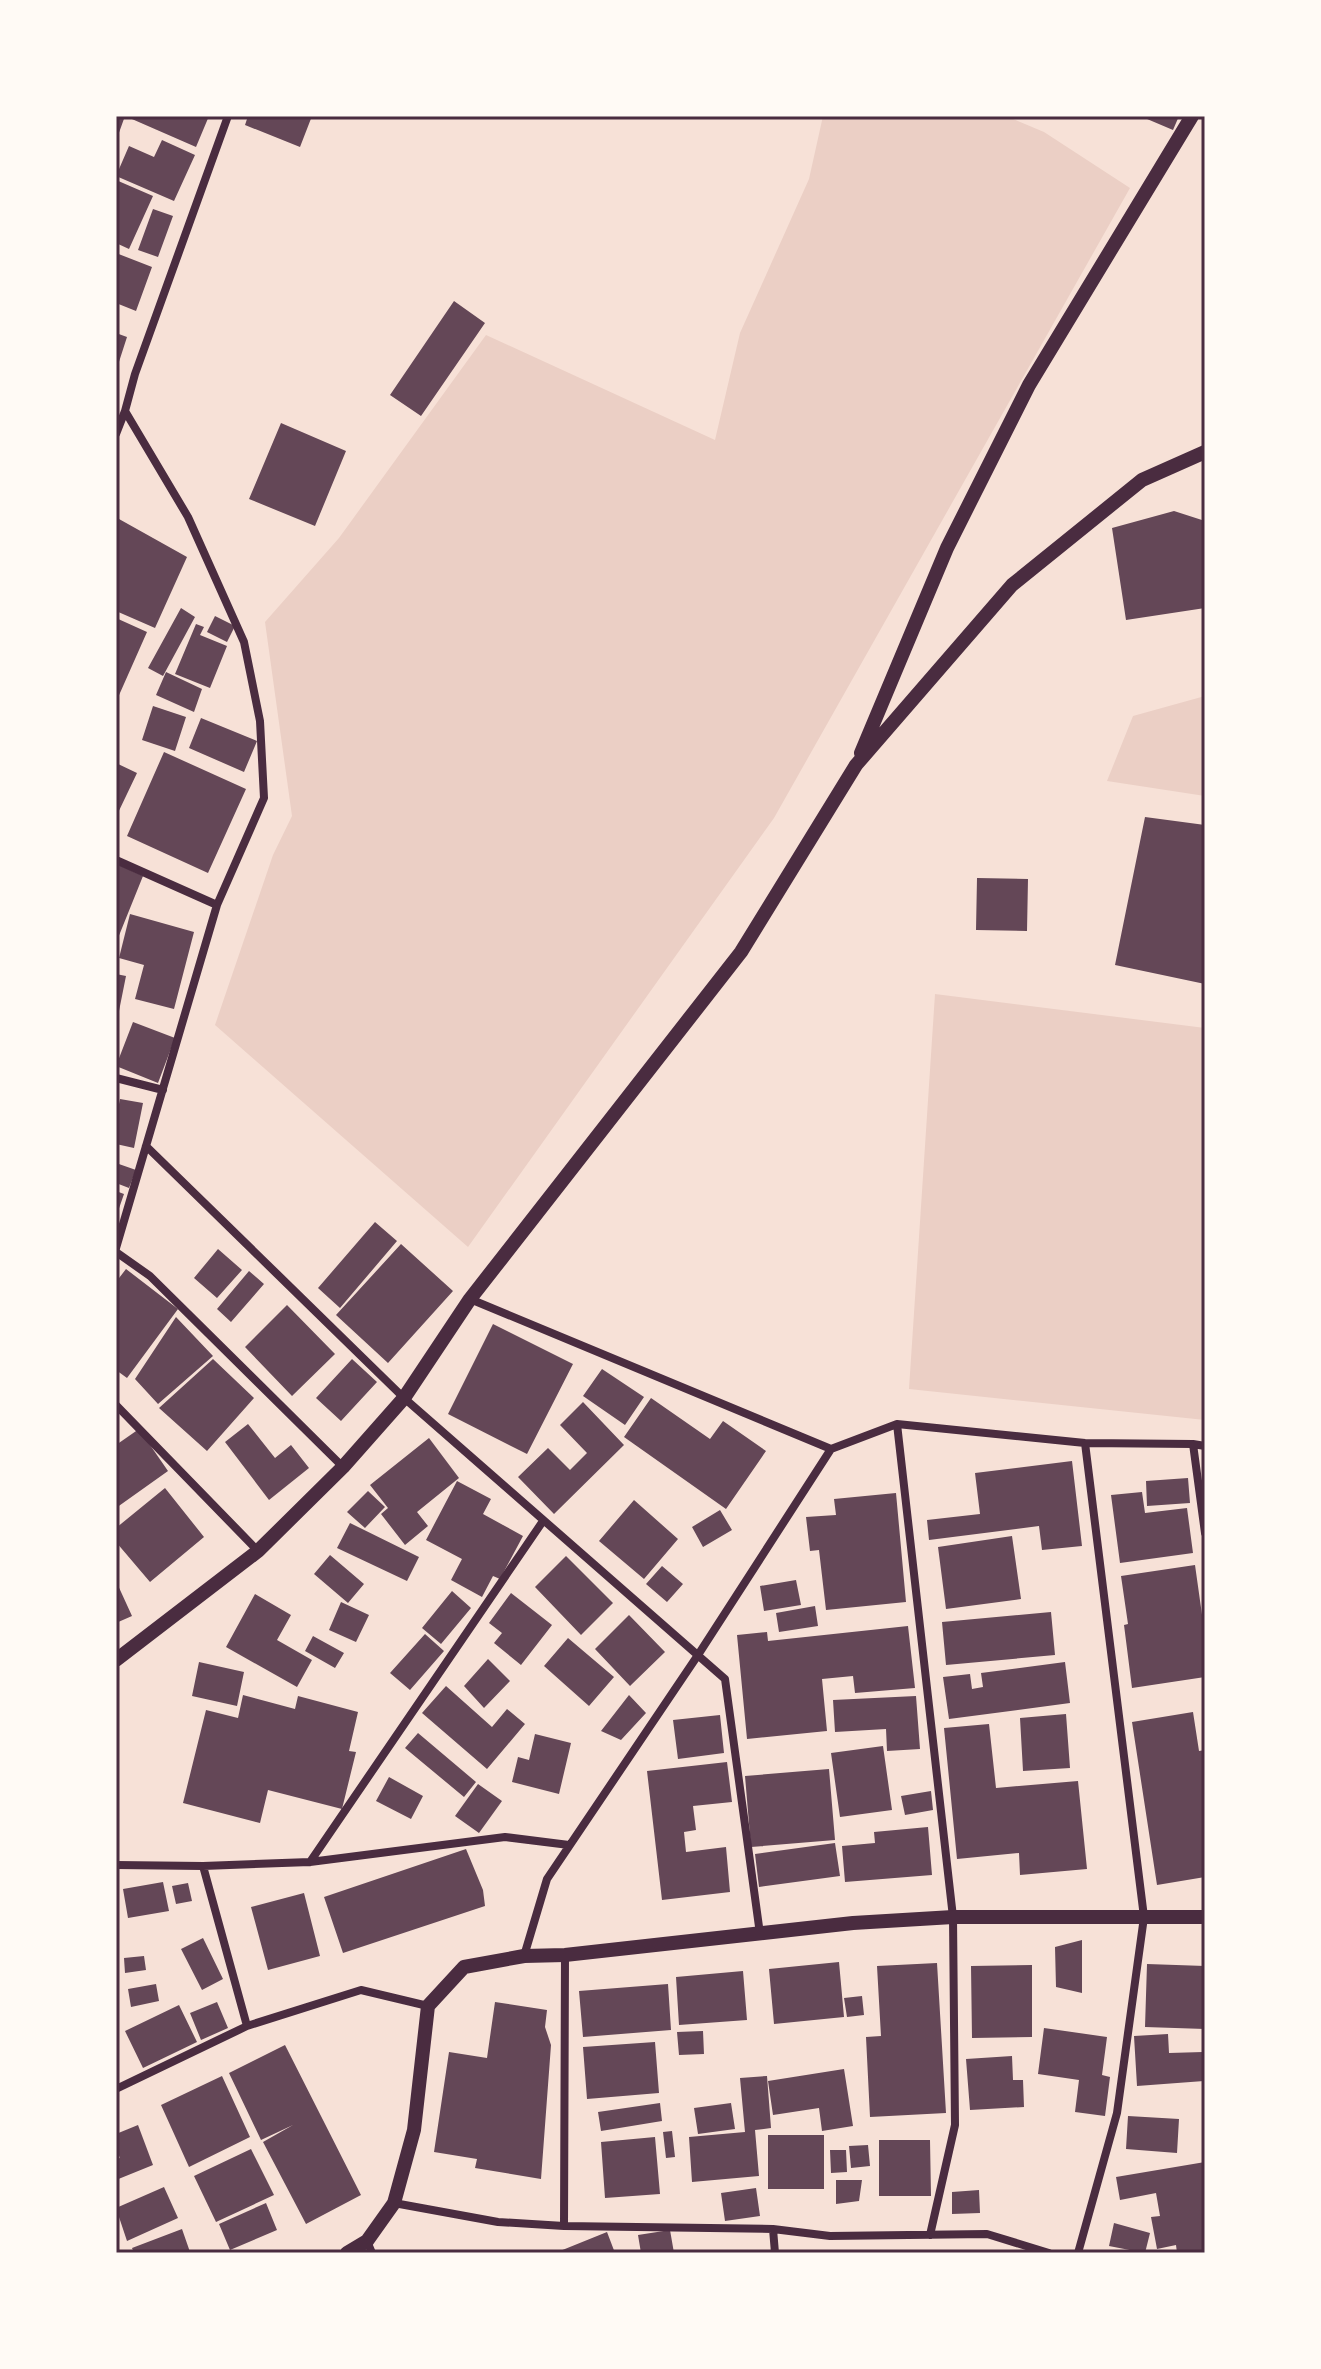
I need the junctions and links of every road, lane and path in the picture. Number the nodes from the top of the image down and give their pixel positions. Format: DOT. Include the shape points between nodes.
graph roads {
  1 [pos="228,116"];
  2 [pos="1192,116"];
  3 [pos="125,411"];
  4 [pos="116,434"];
  5 [pos="1205,452"];
  6 [pos="856,765"];
  7 [pos="116,860"];
  8 [pos="217,905"];
  9 [pos="116,1078"];
  10 [pos="163,1090"];
  11 [pos="146,1146"];
  12 [pos="116,1250"];
  13 [pos="470,1299"];
  14 [pos="404,1398"];
  15 [pos="116,1405"];
  16 [pos="897,1424"];
  17 [pos="1085,1443"];
  18 [pos="1193,1444"];
  19 [pos="1205,1446"];
  20 [pos="831,1449"];
  21 [pos="343,1467"];
  22 [pos="543,1521"];
  23 [pos="1205,1533"];
  24 [pos="258,1551"];
  25 [pos="698,1655"];
  26 [pos="116,1660"];
  27 [pos="569,1845"];
  28 [pos="310,1862"];
  29 [pos="116,1865"];
  30 [pos="203,1866"];
  31 [pos="953,1917"];
  32 [pos="1144,1917"];
  33 [pos="1205,1917"];
  34 [pos="760,1934"];
  35 [pos="565,1955"];
  36 [pos="524,1956"];
  37 [pos="428,2006"];
  38 [pos="247,2026"];
  39 [pos="116,2089"];
  40 [pos="394,2203"];
  41 [pos="564,2226"];
  42 [pos="773,2229"];
  43 [pos="930,2235"];
  44 [pos="370,2247"];
  45 [pos="347,2253"];
  46 [pos="775,2253"];
  47 [pos="1049,2253"];
  48 [pos="1078,2253"];
  1 -- 3 [label="street"];
  2 -- 6 [label="street" via="1029,385 947,548"];
  3 -- 4 [label="street"];
  3 -- 8 [label="street" via="188,517 244,642 260,721 264,798"];
  5 -- 6 [label="street" via="1142,480 1012,585"];
  6 -- 13 [label="street" via="741,952"];
  7 -- 8 [label="street"];
  8 -- 10 [label="street"];
  9 -- 10 [label="street"];
  10 -- 11 [label="street"];
  11 -- 12 [label="street"];
  11 -- 14 [label="street"];
  12 -- 21 [label="street" via="150,1276"];
  13 -- 14 [label="street"];
  13 -- 20 [label="street"];
  14 -- 21 [label="street"];
  14 -- 22 [label="street"];
  15 -- 24 [label="street"];
  16 -- 17 [label="street"];
  16 -- 20 [label="street"];
  16 -- 31 [label="street"];
  17 -- 18 [label="street"];
  17 -- 32 [label="street"];
  18 -- 19 [label="street"];
  18 -- 23 [label="street"];
  20 -- 25 [label="street"];
  21 -- 24 [label="street"];
  22 -- 25 [label="street"];
  22 -- 28 [label="street"];
  24 -- 26 [label="street"];
  25 -- 27 [label="street"];
  25 -- 34 [label="street" via="725,1679"];
  27 -- 28 [label="street" via="505,1837"];
  27 -- 36 [label="street" via="547,1879"];
  28 -- 30 [label="street"];
  29 -- 30 [label="street"];
  30 -- 38 [label="street"];
  31 -- 32 [label="street"];
  31 -- 34 [label="street"];
  31 -- 43 [label="street" via="955,2125"];
  32 -- 33 [label="street"];
  32 -- 48 [label="street" via="1117,2113"];
  34 -- 35 [label="street"];
  35 -- 36 [label="street"];
  35 -- 41 [label="street"];
  36 -- 37 [label="street" via="464,1967"];
  37 -- 38 [label="street" via="361,1990"];
  37 -- 40 [label="street" via="414,2130"];
  38 -- 39 [label="street"];
  40 -- 41 [label="street" via="498,2222"];
  40 -- 44 [label="street"];
  41 -- 42 [label="street"];
  42 -- 43 [label="street" via="830,2236"];
  42 -- 46 [label="street"];
  43 -- 47 [label="street" via="987,2234"];
  44 -- 45 [label="street"];
}
